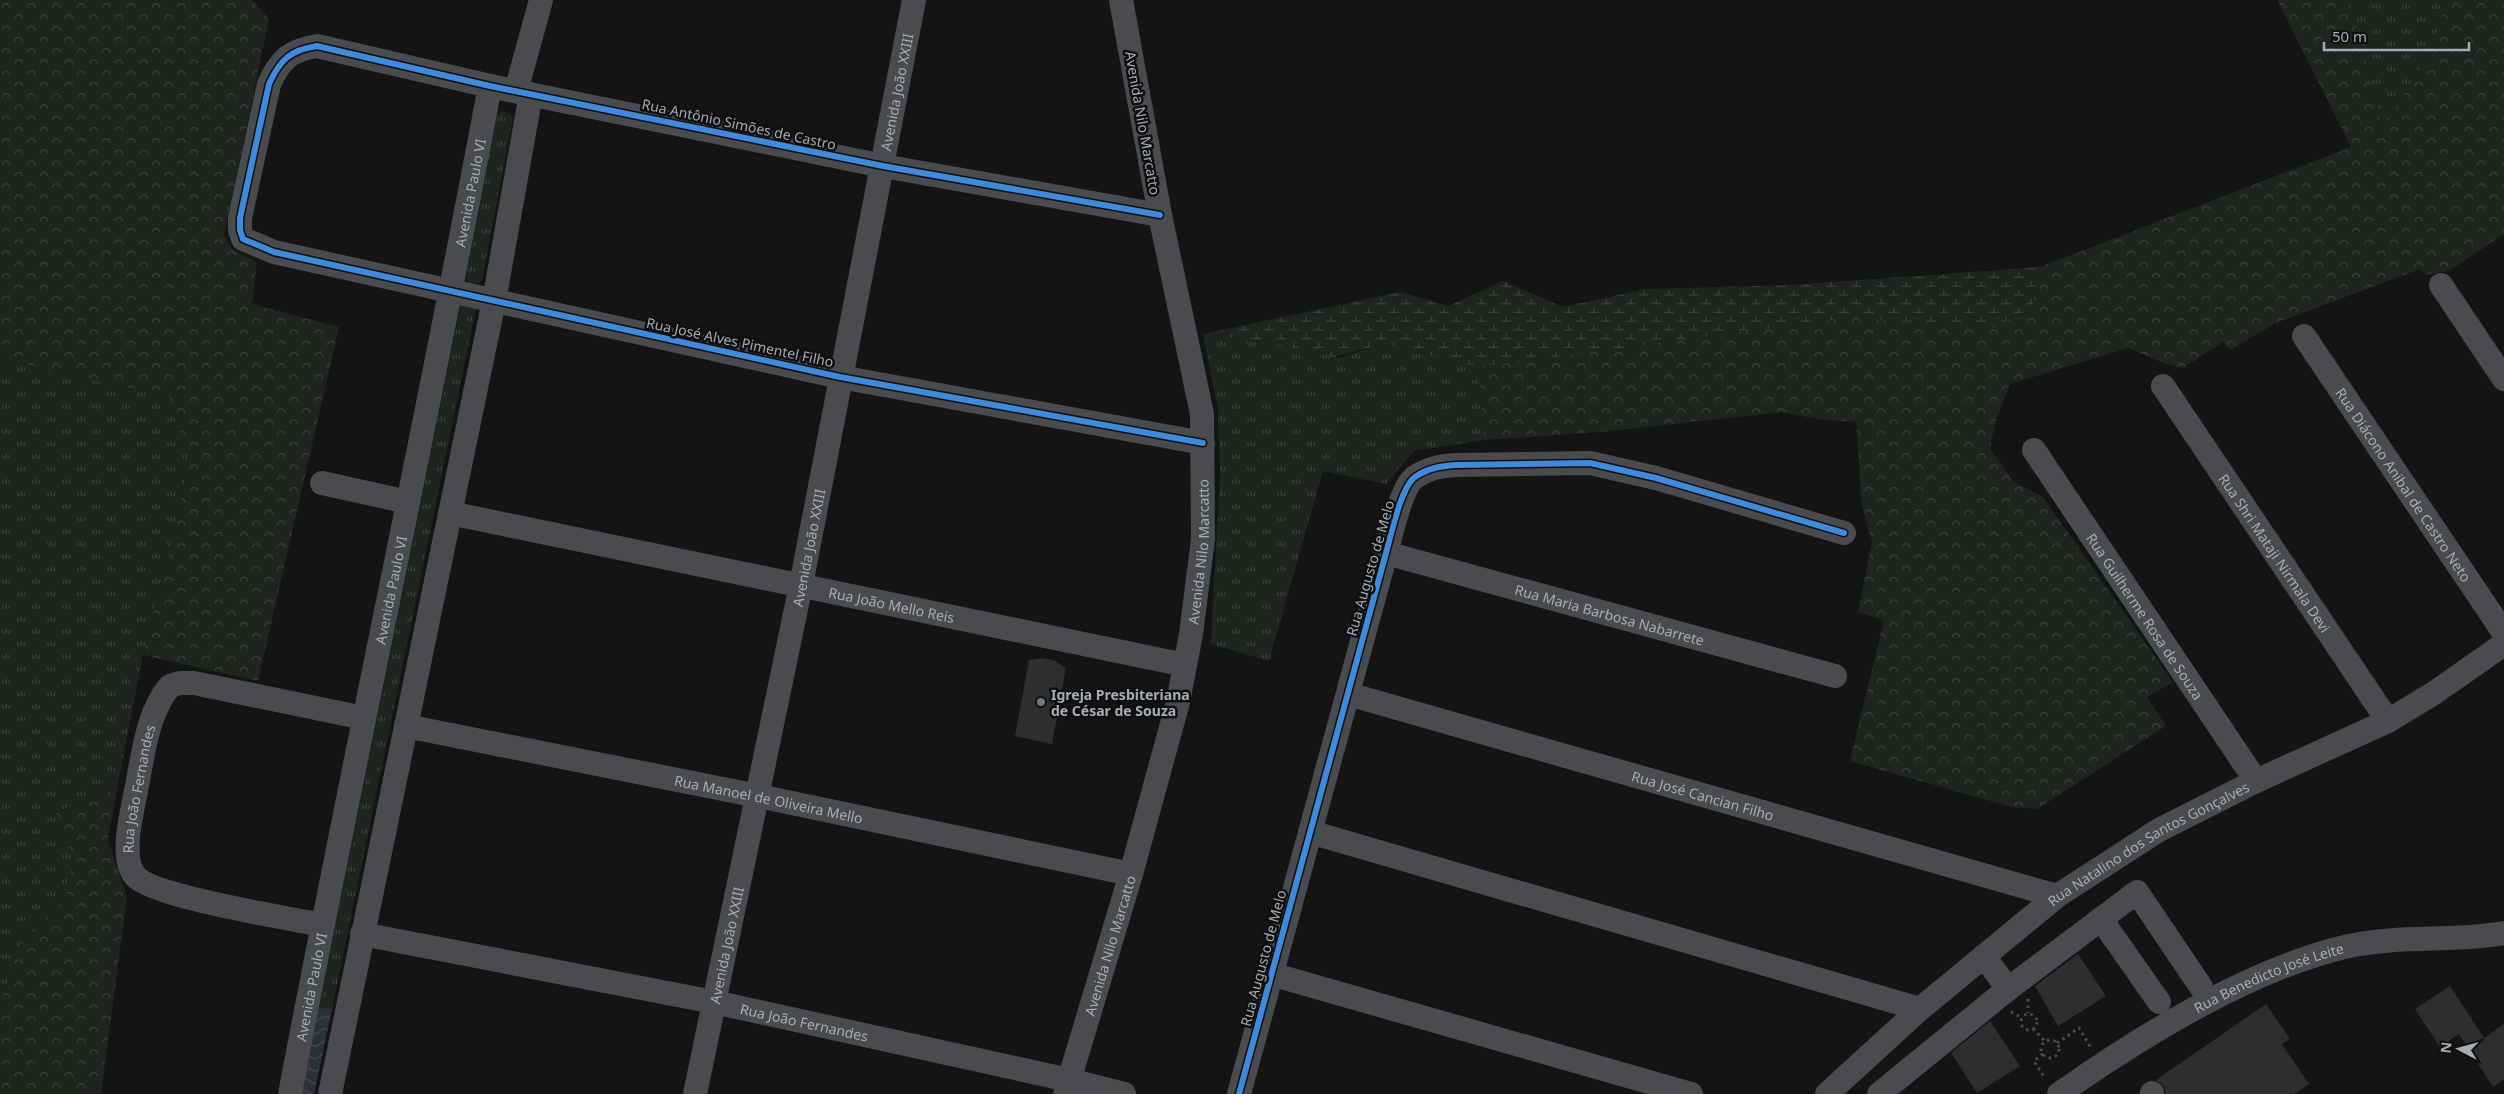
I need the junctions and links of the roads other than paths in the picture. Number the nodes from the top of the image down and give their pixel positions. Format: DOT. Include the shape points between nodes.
graph roads {
  1 [pos="540,0"];
  2 [pos="914,0"];
  3 [pos="1121,0"];
  4 [pos="317,46"];
  5 [pos="490,86"];
  6 [pos="523,93"];
  7 [pos="883,166"];
  8 [pos="1160,214"];
  9 [pos="2441,285"];
  10 [pos="451,292"];
  11 [pos="494,301"];
  12 [pos="2304,336"];
  13 [pos="840,377"];
  14 [pos="2504,379"];
  15 [pos="2163,386"];
  16 [pos="1203,443"];
  17 [pos="2034,450"];
  18 [pos="322,483"];
  19 [pos="408,502"];
  20 [pos="450,513"];
  21 [pos="1844,533"];
  22 [pos="1386,553"];
  23 [pos="801,586"];
  24 [pos="2504,633"];
  25 [pos="2504,644"];
  26 [pos="1185,665"];
  27 [pos="1835,676"];
  28 [pos="1348,694"];
  29 [pos="364,718"];
  30 [pos="2388,721"];
  31 [pos="406,726"];
  32 [pos="2256,781"];
  33 [pos="758,796"];
  34 [pos="1310,832"];
  35 [pos="1130,874"];
  36 [pos="2057,896"];
  37 [pos="2101,919"];
  38 [pos="322,925"];
  39 [pos="2504,933"];
  40 [pos="362,934"];
  41 [pos="1984,956"];
  42 [pos="1271,974"];
  43 [pos="2201,987"];
  44 [pos="2008,989"];
  45 [pos="714,1002"];
  46 [pos="2159,1002"];
  47 [pos="1920,1009"];
  48 [pos="2056,1084"];
  49 [pos="1067,1087"];
  50 [pos="1893,1089"];
  51 [pos="290,1094"];
  52 [pos="330,1094"];
  53 [pos="695,1094"];
  54 [pos="1124,1094"];
  55 [pos="1239,1094"];
  56 [pos="1691,1094"];
  57 [pos="1828,1094"];
  1 -- 6 [label="street"];
  2 -- 7 [label="street, Avenida João XXIII"];
  3 -- 8 [label="street, Avenida Nilo Marcatto"];
  4 -- 5 [label="street, Rua Antônio Simões de Castro"];
  4 -- 10 [label="street, Rua José Alves Pimentel Filho" via="301,48 288,56 268,84 240,218 243,239 274,252"];
  5 -- 6 [label="street, Rua Antônio Simões de Castro"];
  5 -- 10 [label="street, Avenida Paulo VI"];
  6 -- 7 [label="street, Rua Antônio Simões de Castro"];
  6 -- 11 [label="street"];
  7 -- 8 [label="street, Rua Antônio Simões de Castro"];
  7 -- 13 [label="street, Avenida João XXIII"];
  8 -- 16 [label="street, Avenida Nilo Marcatto" via="1202,414"];
  9 -- 14 [label="street"];
  10 -- 11 [label="street, Rua José Alves Pimentel Filho"];
  10 -- 19 [label="street, Avenida Paulo VI"];
  11 -- 13 [label="street, Rua José Alves Pimentel Filho"];
  11 -- 20 [label="street"];
  12 -- 24 [label="street, Rua Diácono Anibal de Castro Neto"];
  13 -- 16 [label="street, Rua José Alves Pimentel Filho"];
  13 -- 23 [label="street, Avenida João XXIII"];
  15 -- 30 [label="street, Rua Shri Mataji Nirmala Devi"];
  16 -- 26 [label="street, Avenida Nilo Marcatto" via="1202,538"];
  17 -- 32 [label="street, Rua Guilherme Rosa de Souza"];
  18 -- 19 [label="street"];
  19 -- 29 [label="street, Avenida Paulo VI"];
  20 -- 23 [label="street, Rua João Mello Reis"];
  20 -- 31 [label="street"];
  21 -- 22 [label="street, Rua Augusto de Melo" via="1656,478 1590,463 1456,464 1436,467 1413,478 1406,488"];
  22 -- 27 [label="street, Rua Maria Barbosa Nabarrete"];
  22 -- 28 [label="street, Rua Augusto de Melo"];
  23 -- 26 [label="street, Rua João Mello Reis"];
  23 -- 33 [label="street, Avenida João XXIII"];
  25 -- 30 [label="street, Rua Natalino dos Santos Gonçalves"];
  26 -- 35 [label="street, Avenida Nilo Marcatto" via="1178,702"];
  28 -- 34 [label="street, Rua Augusto de Melo"];
  28 -- 36 [label="street, Rua José Cancian Filho"];
  29 -- 38 [label="street, Avenida Paulo VI"];
  29 -- 38 [label="street, Rua João Fernandes" via="194,683 180,683 170,686 157,706 140,771 127,843 134,875 147,885 175,895"];
  30 -- 32 [label="street, Rua Natalino dos Santos Gonçalves"];
  31 -- 33 [label="street, Rua Manoel de Oliveira Mello"];
  31 -- 40 [label="street"];
  32 -- 36 [label="street, Rua Natalino dos Santos Gonçalves" via="2159,830"];
  33 -- 35 [label="street, Rua Manoel de Oliveira Mello"];
  33 -- 45 [label="street, Avenida João XXIII"];
  34 -- 42 [label="street, Rua Augusto de Melo"];
  34 -- 47 [label="street"];
  35 -- 49 [label="street, Avenida Nilo Marcatto"];
  36 -- 41 [label="street, Rua Natalino dos Santos Gonçalves"];
  37 -- 43 [label="street" via="2138,892"];
  37 -- 44 [label="street"];
  37 -- 46 [label="street"];
  38 -- 51 [label="street, Avenida Paulo VI"];
  39 -- 48 [label="street, Rua Benedicto José Leite" via="2382,941 2301,961 2257,978"];
  40 -- 45 [label="street, Rua João Fernandes"];
  40 -- 52 [label="street"];
  41 -- 44 [label="street"];
  41 -- 47 [label="street, Rua Natalino dos Santos Gonçalves"];
  42 -- 55 [label="street, Rua Augusto de Melo"];
  42 -- 56 [label="street"];
  44 -- 50 [label="street"];
  45 -- 49 [label="street, Rua João Fernandes"];
  45 -- 53 [label="street, Avenida João XXIII"];
  47 -- 57 [label="street, Rua Natalino dos Santos Gonçalves"];
  49 -- 54 [label="street, Rua João Fernandes"];
}
